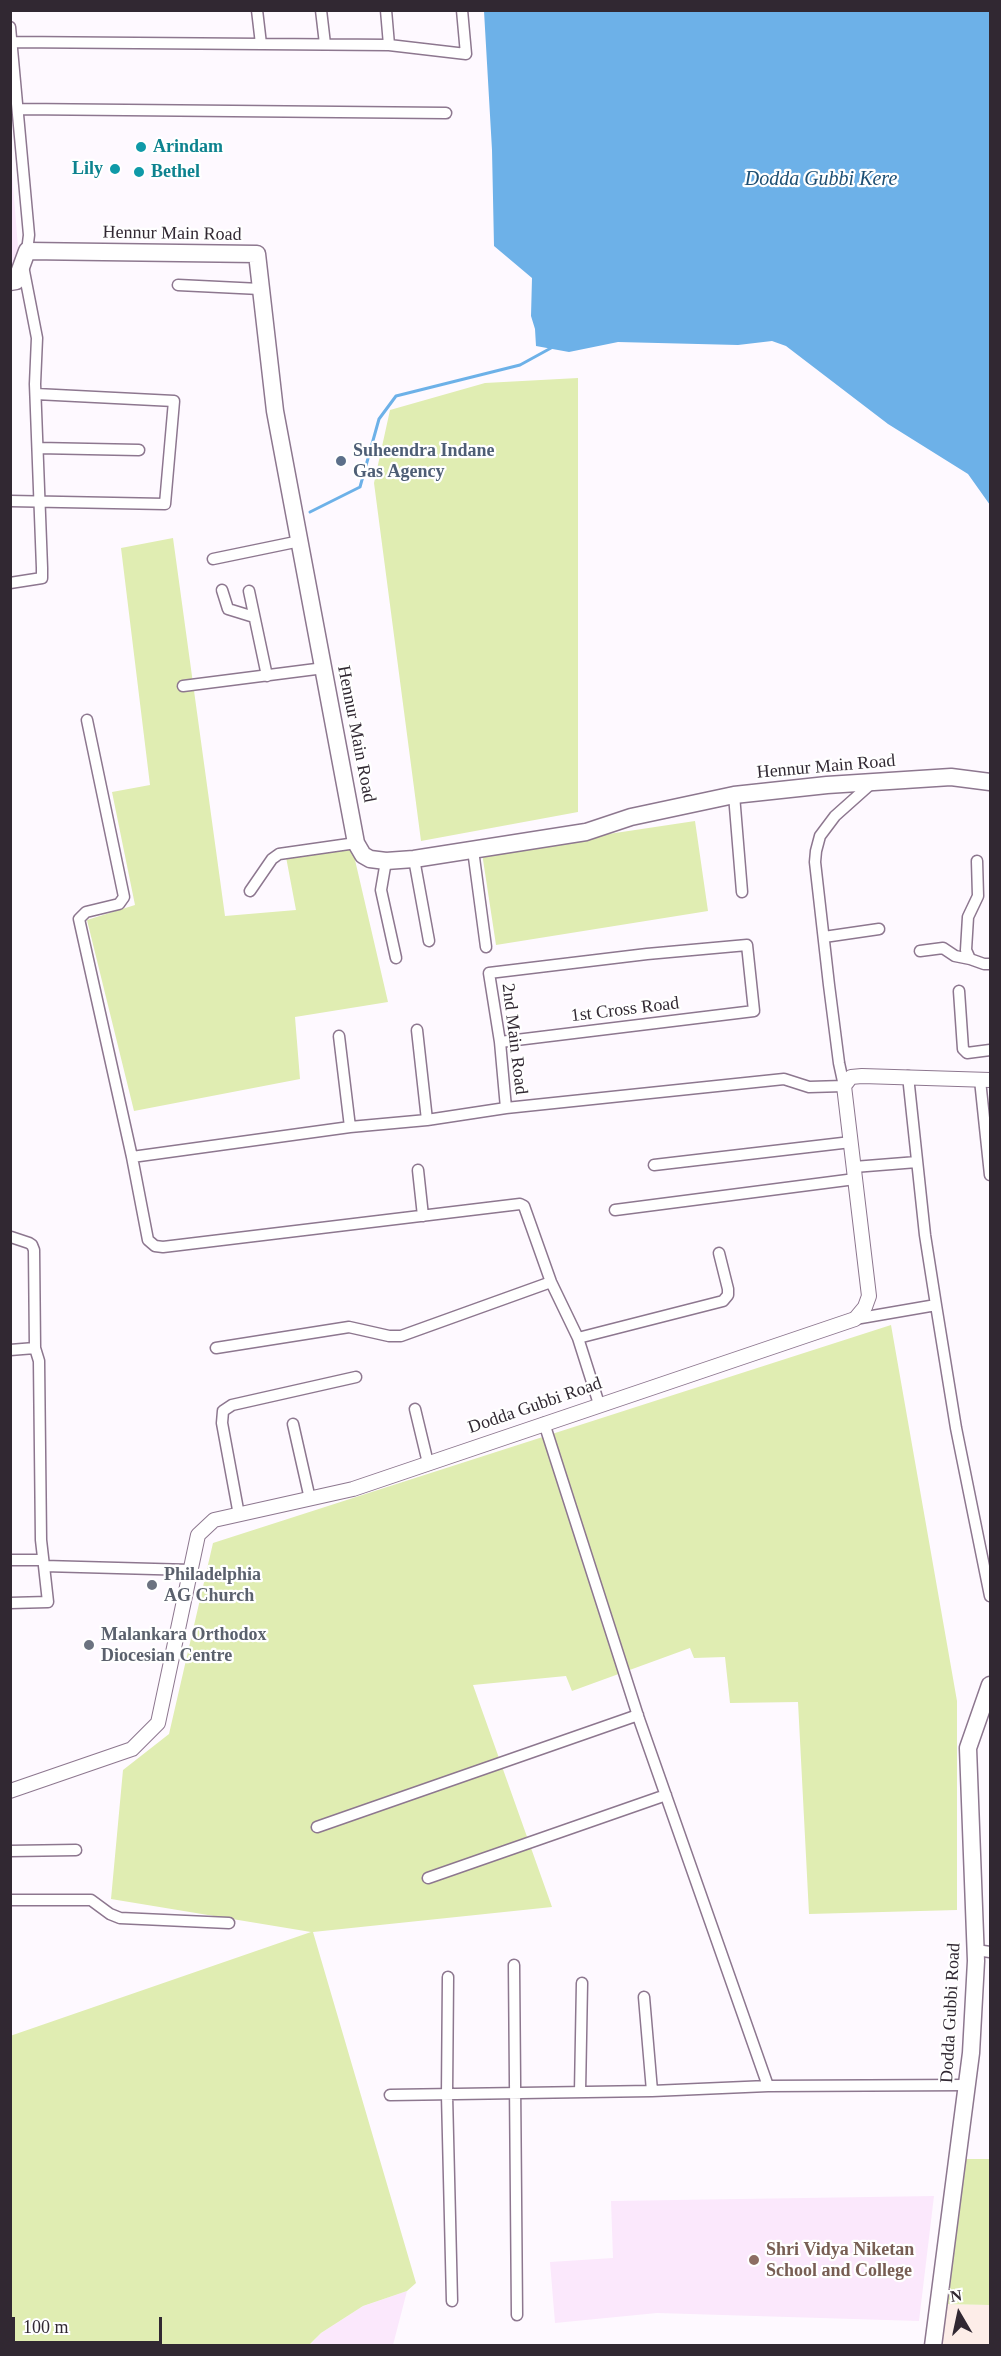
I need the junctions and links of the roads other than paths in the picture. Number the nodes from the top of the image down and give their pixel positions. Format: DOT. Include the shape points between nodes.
graph roads {
  1 [pos="257,10"];
  2 [pos="321,10"];
  3 [pos="386,10"];
  4 [pos="462,10"];
  5 [pos="10,27"];
  6 [pos="12,42"];
  7 [pos="261,44"];
  8 [pos="325,44"];
  9 [pos="389,45"];
  10 [pos="19,109"];
  11 [pos="446,113"];
  12 [pos="25,257"];
  13 [pos="10,282"];
  14 [pos="178,285"];
  15 [pos="260,289"];
  16 [pos="36,394"];
  17 [pos="38,448"];
  18 [pos="139,450"];
  19 [pos="10,501"];
  20 [pos="40,501"];
  21 [pos="300,541"];
  22 [pos="213,559"];
  23 [pos="10,583"];
  24 [pos="222,590"];
  25 [pos="249,591"];
  26 [pos="254,617"];
  27 [pos="324,668"];
  28 [pos="267,676"];
  29 [pos="183,686"];
  30 [pos="87,720"];
  31 [pos="875,781"];
  32 [pos="990,782"];
  33 [pos="734,795"];
  34 [pos="357,843"];
  35 [pos="473,850"];
  36 [pos="414,859"];
  37 [pos="386,861"];
  38 [pos="977,861"];
  39 [pos="250,891"];
  40 [pos="742,892"];
  41 [pos="879,929"];
  42 [pos="824,937"];
  43 [pos="429,941"];
  44 [pos="486,947"];
  45 [pos="920,951"];
  46 [pos="396,958"];
  47 [pos="970,959"];
  48 [pos="990,964"];
  49 [pos="489,973"];
  50 [pos="959,991"];
  51 [pos="417,1030"];
  52 [pos="339,1036"];
  53 [pos="500,1042"];
  54 [pos="990,1050"];
  55 [pos="908,1076"];
  56 [pos="985,1080"];
  57 [pos="844,1086"];
  58 [pos="506,1108"];
  59 [pos="427,1120"];
  60 [pos="350,1127"];
  61 [pos="851,1142"];
  62 [pos="132,1157"];
  63 [pos="917,1162"];
  64 [pos="654,1165"];
  65 [pos="418,1170"];
  66 [pos="855,1173"];
  67 [pos="990,1174"];
  68 [pos="615,1210"];
  69 [pos="423,1216"];
  70 [pos="11,1237"];
  71 [pos="719,1253"];
  72 [pos="551,1282"];
  73 [pos="936,1305"];
  74 [pos="855,1319"];
  75 [pos="578,1338"];
  76 [pos="34,1348"];
  77 [pos="216,1348"];
  78 [pos="10,1350"];
  79 [pos="356,1377"];
  80 [pos="600,1404"];
  81 [pos="415,1409"];
  82 [pos="544,1423"];
  83 [pos="293,1424"];
  84 [pos="428,1463"];
  85 [pos="310,1499"];
  86 [pos="239,1515"];
  87 [pos="10,1560"];
  88 [pos="43,1563"];
  89 [pos="191,1570"];
  90 [pos="990,1596"];
  91 [pos="10,1603"];
  92 [pos="990,1685"];
  93 [pos="638,1715"];
  94 [pos="10,1791"];
  95 [pos="666,1795"];
  96 [pos="317,1827"];
  97 [pos="10,1851"];
  98 [pos="76,1851"];
  99 [pos="428,1878"];
  100 [pos="10,1900"];
  101 [pos="229,1923"];
  102 [pos="983,1951"];
  103 [pos="514,1965"];
  104 [pos="448,1977"];
  105 [pos="582,1983"];
  106 [pos="644,1997"];
  107 [pos="967,2085"];
  108 [pos="768,2086"];
  109 [pos="651,2091"];
  110 [pos="580,2092"];
  111 [pos="514,2094"];
  112 [pos="390,2095"];
  113 [pos="447,2095"];
  114 [pos="452,2301"];
  115 [pos="517,2315"];
  116 [pos="933,2346"];
  1 -- 7 [label="street"];
  2 -- 8 [label="street"];
  3 -- 9 [label="street"];
  4 -- 9 [label="street" via="466,54"];
  5 -- 6 [label="street"];
  6 -- 7 [label="street"];
  6 -- 10 [label="street"];
  7 -- 8 [label="street"];
  8 -- 9 [label="street"];
  10 -- 11 [label="street"];
  10 -- 12 [label="street" via="29,235"];
  12 -- 13 [label="main road" via="16,281"];
  12 -- 15 [label="main road, Hennur Main Road" via="258,254"];
  12 -- 16 [label="street" via="37,338"];
  14 -- 15 [label="street"];
  15 -- 21 [label="main road, Hennur Main Road" via="275,411"];
  16 -- 17 [label="street"];
  16 -- 20 [label="street" via="174,401 165,504"];
  17 -- 18 [label="street"];
  17 -- 20 [label="street"];
  19 -- 20 [label="street"];
  20 -- 23 [label="street" via="42,578"];
  21 -- 22 [label="street"];
  21 -- 27 [label="main road, Hennur Main Road"];
  24 -- 26 [label="street" via="228,609"];
  25 -- 26 [label="street"];
  26 -- 28 [label="street"];
  27 -- 28 [label="street"];
  27 -- 34 [label="main road, Hennur Main Road"];
  28 -- 29 [label="street"];
  30 -- 62 [label="street" via="124,897 119,904 86,912 80,919"];
  31 -- 32 [label="main road, Hennur Main Road" via="951,777"];
  31 -- 33 [label="main road, Hennur Main Road"];
  31 -- 42 [label="street" via="835,816 817,844 815,862"];
  33 -- 35 [label="main road, Hennur Main Road" via="631,817 586,832"];
  33 -- 40 [label="street"];
  34 -- 37 [label="main road, Hennur Main Road" via="363,855"];
  34 -- 39 [label="street" via="279,854"];
  35 -- 36 [label="main road, Hennur Main Road"];
  35 -- 44 [label="street"];
  36 -- 37 [label="main road, Hennur Main Road"];
  36 -- 43 [label="street"];
  37 -- 46 [label="street" via="381,890"];
  38 -- 47 [label="street" via="978,896 968,916 966,950"];
  41 -- 42 [label="street"];
  42 -- 57 [label="street"];
  45 -- 47 [label="street" via="944,948 955,956"];
  47 -- 48 [label="street"];
  49 -- 53 [label="street, 2nd Main Road"];
  49 -- 53 [label="street, 1st Cross Road" via="747,945 754,1011"];
  50 -- 54 [label="street" via="963,1049 967,1053"];
  51 -- 59 [label="street"];
  52 -- 60 [label="street"];
  53 -- 58 [label="street, 2nd Main Road"];
  55 -- 56 [label="street"];
  55 -- 57 [label="street" via="851,1077"];
  55 -- 63 [label="street"];
  56 -- 67 [label="street"];
  57 -- 58 [label="street" via="809,1087 784,1079"];
  57 -- 61 [label="street"];
  58 -- 59 [label="street"];
  59 -- 60 [label="street"];
  60 -- 62 [label="street"];
  61 -- 64 [label="street"];
  61 -- 66 [label="street"];
  62 -- 69 [label="street" via="148,1240 155,1246"];
  63 -- 66 [label="street"];
  63 -- 73 [label="street"];
  65 -- 69 [label="street"];
  66 -- 68 [label="street"];
  66 -- 74 [label="street" via="869,1296"];
  69 -- 72 [label="street" via="520,1203"];
  70 -- 76 [label="street" via="29,1243 34,1250"];
  71 -- 75 [label="street" via="728,1288 723,1301"];
  72 -- 75 [label="street"];
  72 -- 77 [label="street" via="401,1336 349,1327"];
  73 -- 74 [label="street"];
  73 -- 90 [label="street"];
  74 -- 80 [label="street, Dodda Gubbi Road"];
  75 -- 80 [label="street"];
  76 -- 78 [label="street"];
  76 -- 88 [label="street" via="41,1383 38,1415"];
  79 -- 86 [label="street" via="232,1404 223,1411"];
  80 -- 82 [label="street, Dodda Gubbi Road"];
  81 -- 84 [label="street"];
  82 -- 84 [label="street, Dodda Gubbi Road"];
  82 -- 93 [label="street"];
  83 -- 85 [label="street"];
  84 -- 85 [label="street, Dodda Gubbi Road"];
  85 -- 86 [label="street, Dodda Gubbi Road"];
  86 -- 89 [label="street, Dodda Gubbi Road" via="214,1520 198,1535"];
  87 -- 88 [label="street"];
  88 -- 89 [label="street"];
  88 -- 91 [label="street" via="48,1602"];
  89 -- 94 [label="street, Dodda Gubbi Road" via="158,1722 132,1749"];
  92 -- 102 [label="main road, Dodda Gubbi Road" via="968,1748"];
  93 -- 95 [label="street"];
  93 -- 96 [label="street"];
  95 -- 99 [label="street"];
  95 -- 108 [label="street"];
  97 -- 98 [label="street"];
  100 -- 101 [label="street" via="91,1900 120,1918"];
  102 -- 107 [label="main road, Dodda Gubbi Road"];
  103 -- 111 [label="street"];
  104 -- 113 [label="street"];
  105 -- 110 [label="street"];
  106 -- 109 [label="street"];
  107 -- 108 [label="street"];
  107 -- 116 [label="main road, Dodda Gubbi Road"];
  108 -- 109 [label="street"];
  109 -- 110 [label="street"];
  110 -- 111 [label="street"];
  111 -- 113 [label="street"];
  111 -- 115 [label="street"];
  112 -- 113 [label="street"];
  113 -- 114 [label="street"];
}
